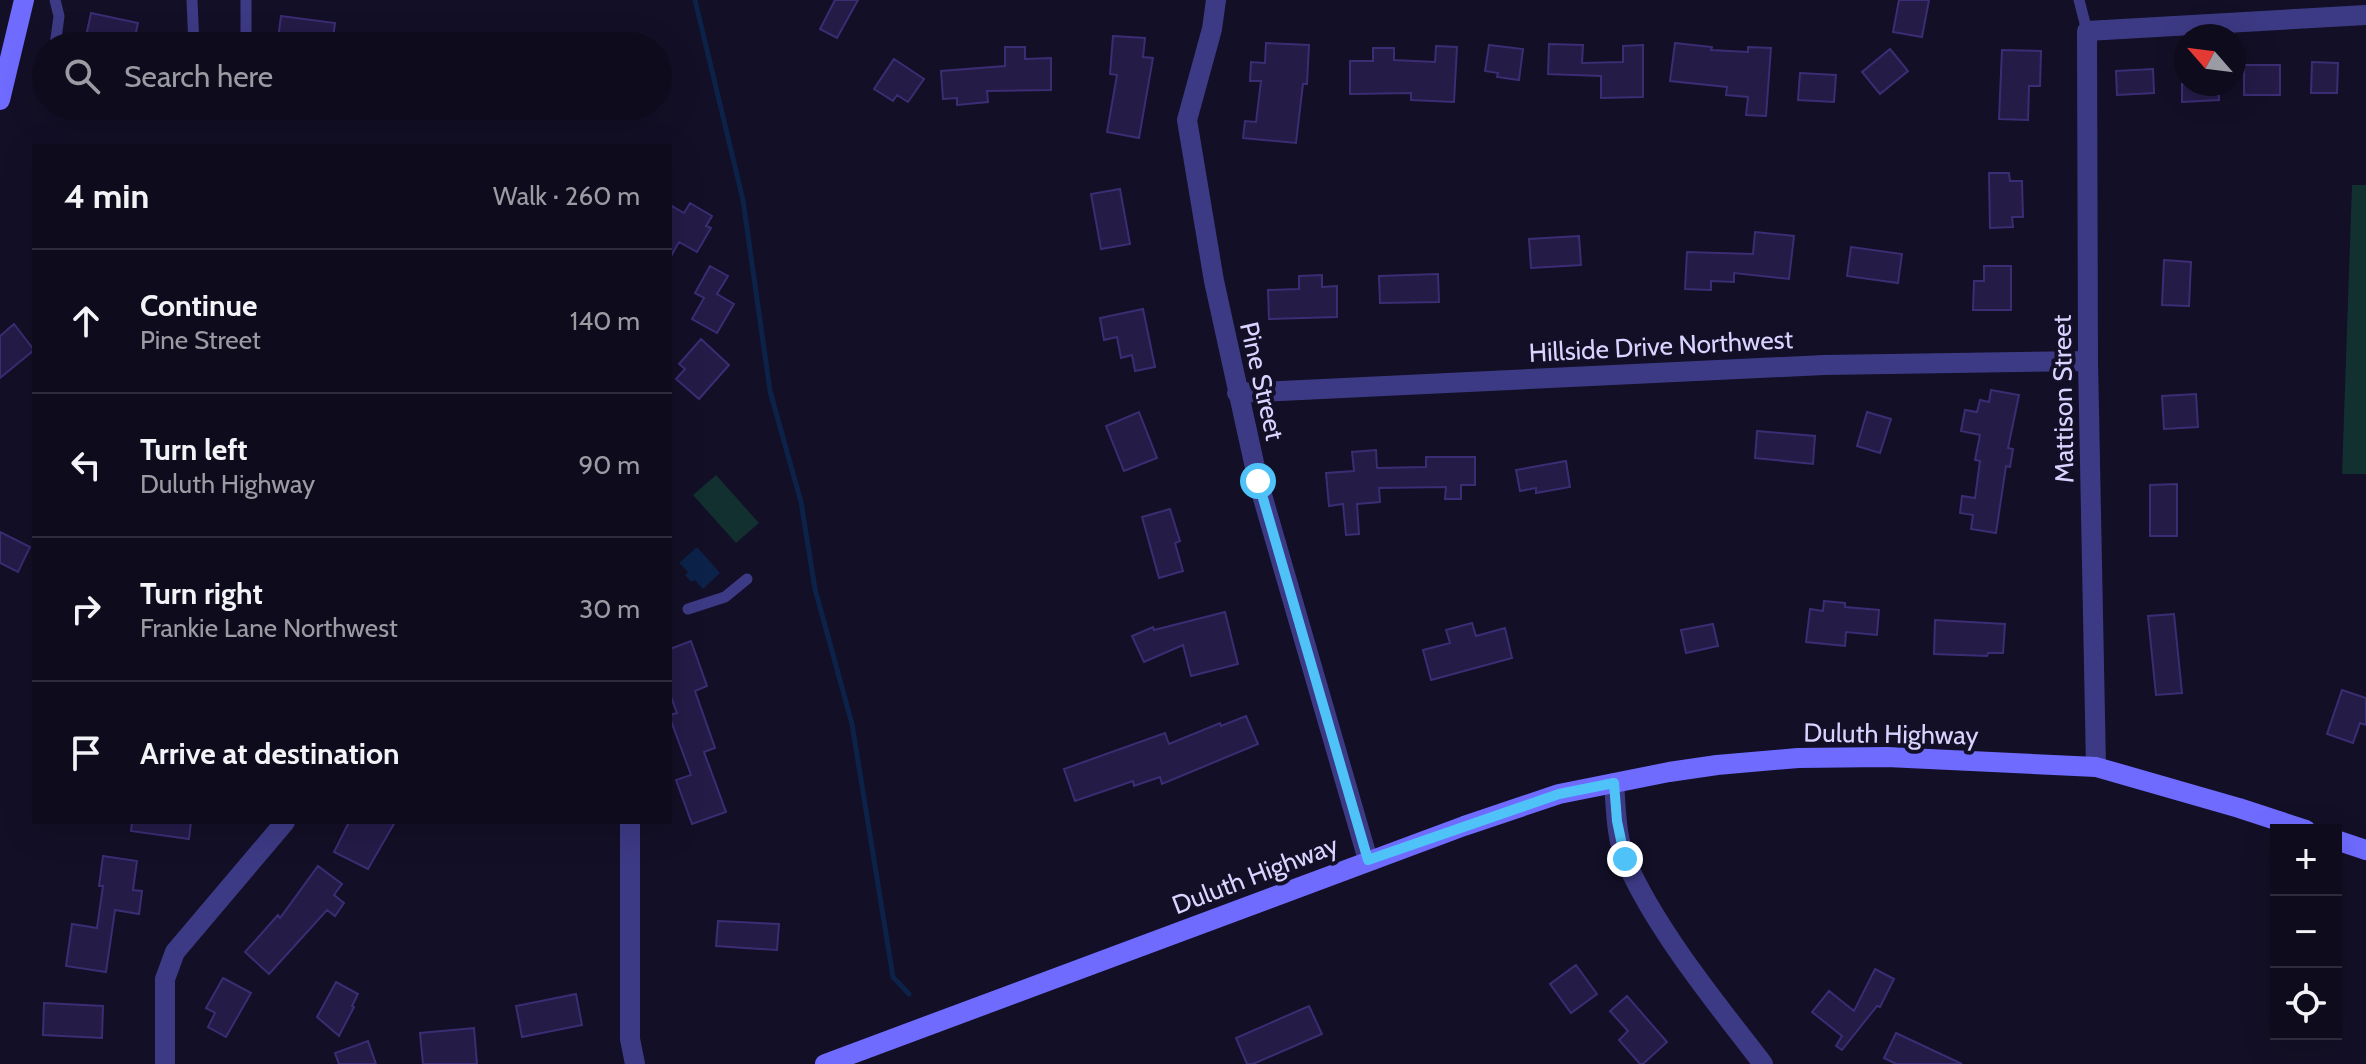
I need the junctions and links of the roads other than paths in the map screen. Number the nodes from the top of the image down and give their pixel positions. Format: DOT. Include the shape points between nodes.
graph roads {
  1 [pos="24,0"];
  2 [pos="55,0"];
  3 [pos="192,0"];
  4 [pos="246,0"];
  5 [pos="1216,0"];
  6 [pos="2079,0"];
  7 [pos="2366,15"];
  8 [pos="2087,31"];
  9 [pos="57,32"];
  10 [pos="193,32"];
  11 [pos="246,32"];
  12 [pos="0,100"];
  13 [pos="2088,361"];
  14 [pos="1237,393"];
  15 [pos="747,579"];
  16 [pos="688,609"];
  17 [pos="2096,767"];
  18 [pos="1614,783"];
  19 [pos="283,824"];
  20 [pos="630,824"];
  21 [pos="2288,824"];
  22 [pos="2342,842"];
  23 [pos="2366,850"];
  24 [pos="1368,860"];
  25 [pos="165,1064"];
  26 [pos="635,1064"];
  27 [pos="825,1064"];
  28 [pos="1763,1064"];
  1 -- 12 [label="main road"];
  2 -- 9 [label="lane"];
  3 -- 10 [label="lane"];
  4 -- 11 [label="lane"];
  5 -- 14 [label="street, Pine Street" via="1187,120"];
  6 -- 8 [label="lane"];
  7 -- 8 [label="street"];
  8 -- 13 [label="street, Mattison Street"];
  13 -- 14 [label="street, Hillside Drive Northwest" via="1824,365"];
  13 -- 17 [label="street, Mattison Street"];
  14 -- 24 [label="street, Pine Street"];
  15 -- 16 [label="lane" via="725,597"];
  17 -- 18 [label="main road, Duluth Highway" via="1798,758"];
  17 -- 21 [label="main road, Duluth Highway"];
  18 -- 24 [label="main road, Duluth Highway" via="1559,794"];
  18 -- 28 [label="street" via="1625,859 1655,915"];
  19 -- 25 [label="street" via="175,952 165,979"];
  20 -- 26 [label="street" via="630,1039"];
  22 -- 23 [label="main road"];
  24 -- 27 [label="main road, Duluth Highway"];
}
